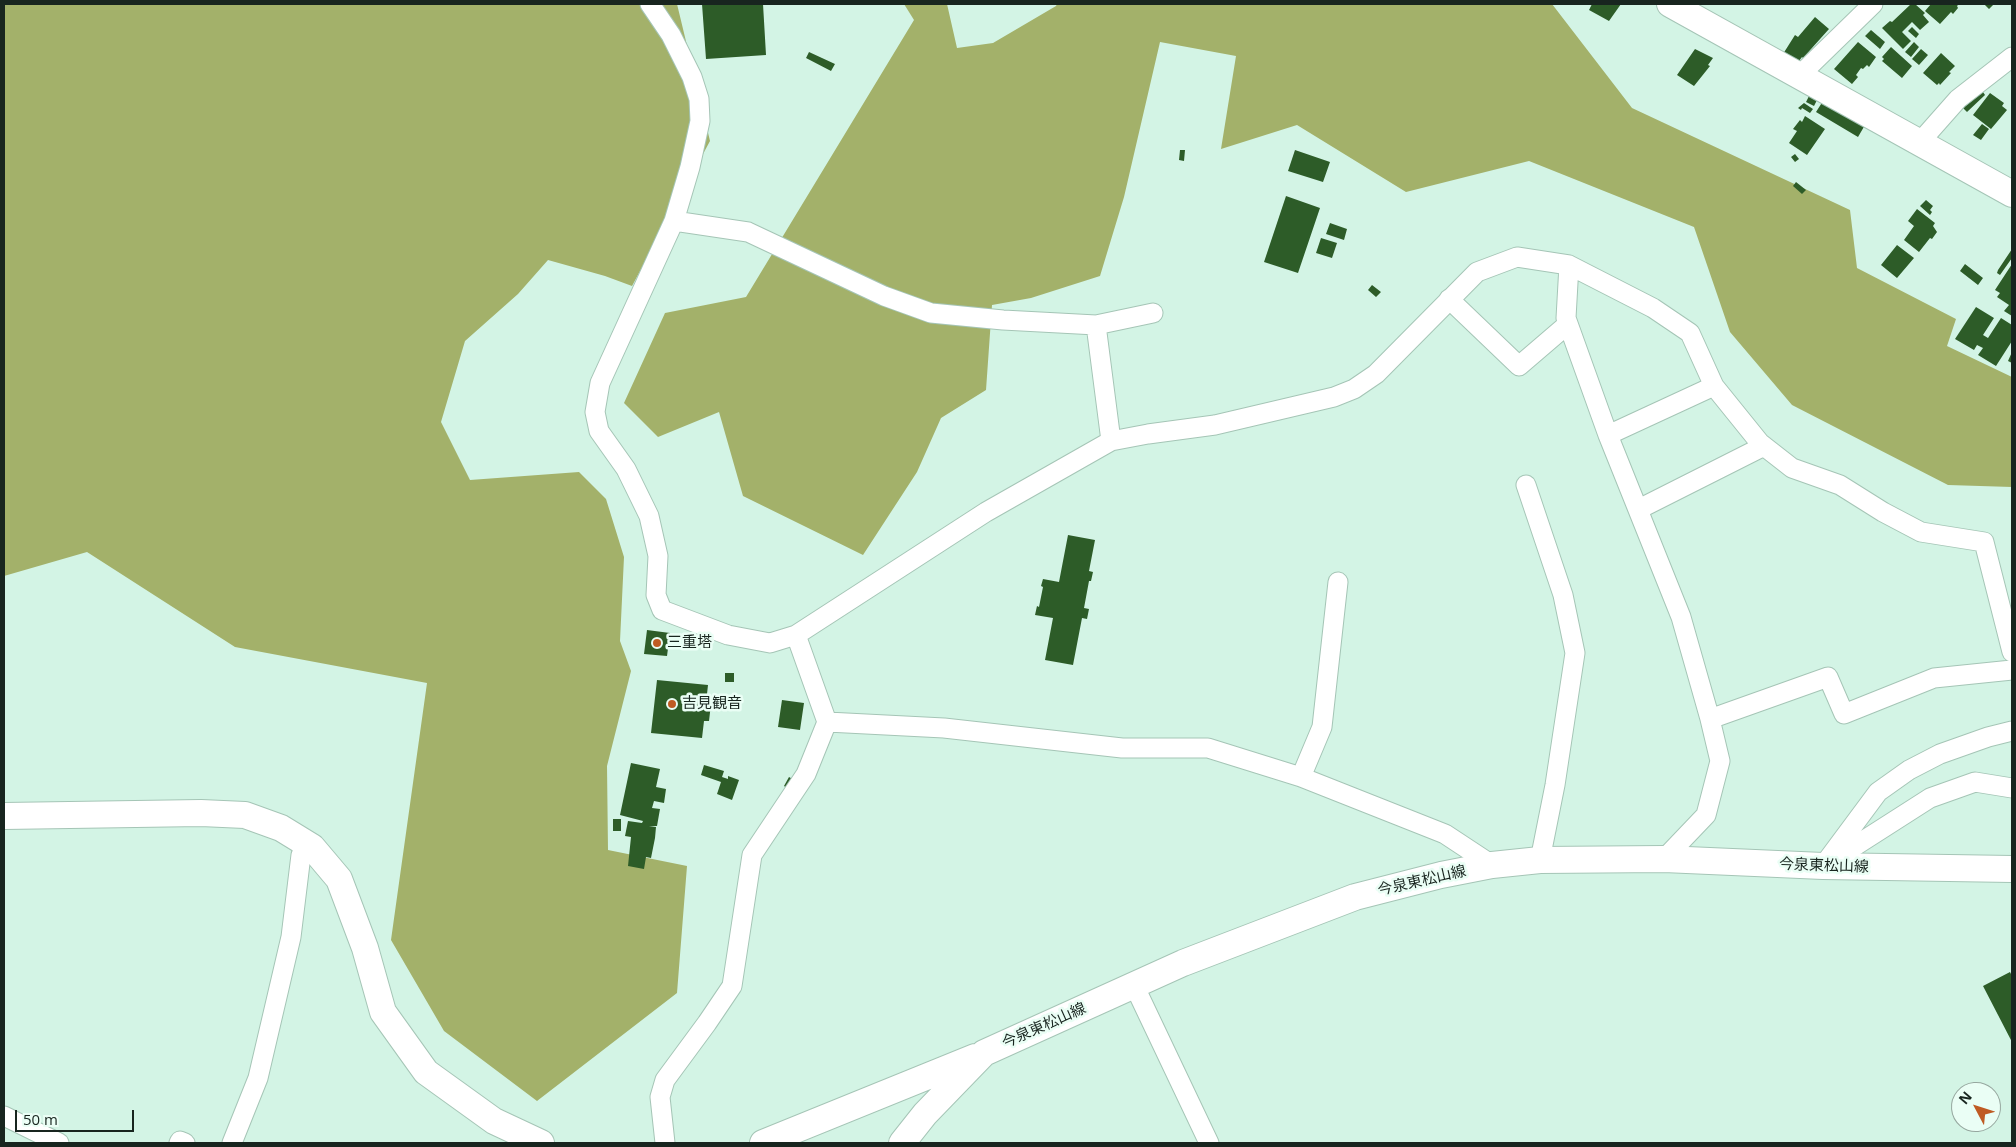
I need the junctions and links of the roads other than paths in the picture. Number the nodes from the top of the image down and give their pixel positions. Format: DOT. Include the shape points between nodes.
graph roads {
  1 [pos="650,4"];
  2 [pos="1670,4"];
  3 [pos="1873,4"];
  4 [pos="2012,56"];
  5 [pos="1800,75"];
  6 [pos="1920,142"];
  7 [pos="2012,194"];
  8 [pos="674,222"];
  9 [pos="1569,265"];
  10 [pos="1449,299"];
  11 [pos="1153,313"];
  12 [pos="1568,324"];
  13 [pos="1096,325"];
  14 [pos="1714,386"];
  15 [pos="1608,435"];
  16 [pos="1111,441"];
  17 [pos="1764,446"];
  18 [pos="1526,485"];
  19 [pos="1638,509"];
  20 [pos="1338,582"];
  21 [pos="796,635"];
  22 [pos="2012,652"];
  23 [pos="2012,670"];
  24 [pos="1710,719"];
  25 [pos="827,722"];
  26 [pos="2012,731"];
  27 [pos="1301,776"];
  28 [pos="2012,788"];
  29 [pos="4,816"];
  30 [pos="312,847"];
  31 [pos="1664,859"];
  32 [pos="1540,860"];
  33 [pos="1492,865"];
  34 [pos="1823,866"];
  35 [pos="2012,869"];
  36 [pos="1134,985"];
  37 [pos="984,1053"];
  38 [pos="4,1116"];
  39 [pos="59,1143"];
  40 [pos="179,1143"];
  41 [pos="185,1143"];
  42 [pos="232,1143"];
  43 [pos="541,1143"];
  44 [pos="665,1143"];
  45 [pos="763,1143"];
  46 [pos="902,1143"];
  47 [pos="1210,1143"];
  1 -- 8 [label="street" via="671,36 692,77 699,99 700,121"];
  2 -- 5 [label="street"];
  3 -- 5 [label="street"];
  4 -- 6 [label="street" via="1958,99"];
  5 -- 6 [label="street"];
  6 -- 7 [label="street"];
  8 -- 13 [label="street" via="748,232 884,296 931,313"];
  8 -- 21 [label="street" via="600,383 595,412 599,431 626,469 649,516 658,556 656,595 662,610 728,636 770,643"];
  9 -- 10 [label="street" via="1517,257 1476,272"];
  9 -- 12 [label="street"];
  9 -- 14 [label="street" via="1653,308 1690,333"];
  10 -- 12 [label="street" via="1519,366"];
  10 -- 16 [label="street" via="1376,374 1354,389 1334,397 1215,425"];
  11 -- 13 [label="street"];
  12 -- 15 [label="street"];
  13 -- 16 [label="street"];
  14 -- 15 [label="street"];
  14 -- 17 [label="street"];
  15 -- 19 [label="street"];
  16 -- 21 [label="street" via="986,512"];
  17 -- 19 [label="street"];
  17 -- 22 [label="street" via="1792,468 1840,485 1921,532 1984,542"];
  18 -- 32 [label="street" via="1563,595 1575,653"];
  19 -- 24 [label="street" via="1681,617"];
  20 -- 27 [label="street" via="1322,727"];
  21 -- 25 [label="street"];
  23 -- 24 [label="street" via="1934,678 1844,714 1828,677"];
  24 -- 31 [label="street" via="1720,762 1706,815"];
  25 -- 27 [label="street" via="944,728 1122,748 1208,748"];
  25 -- 44 [label="street" via="806,774 752,855 732,986 665,1080 660,1097"];
  26 -- 34 [label="street" via="1940,754 1909,770 1878,792"];
  27 -- 33 [label="street" via="1445,834"];
  28 -- 34 [label="street" via="1975,782 1930,798"];
  29 -- 30 [label="street" via="244,815 281,828"];
  30 -- 42 [label="street" via="301,855 291,937 258,1078"];
  30 -- 43 [label="street" via="339,879 365,948 383,1012 426,1072 494,1121"];
  31 -- 32 [label="street, 今泉東松山線"];
  31 -- 34 [label="street, 今泉東松山線"];
  32 -- 33 [label="street, 今泉東松山線"];
  33 -- 36 [label="street, 今泉東松山線" via="1355,897"];
  34 -- 35 [label="street, 今泉東松山線"];
  36 -- 37 [label="street, 今泉東松山線"];
  36 -- 47 [label="street"];
  37 -- 45 [label="street"];
  37 -- 46 [label="street, 今泉東松山線" via="925,1114"];
  38 -- 39 [label="street"];
  40 -- 41 [label="street"];
}
